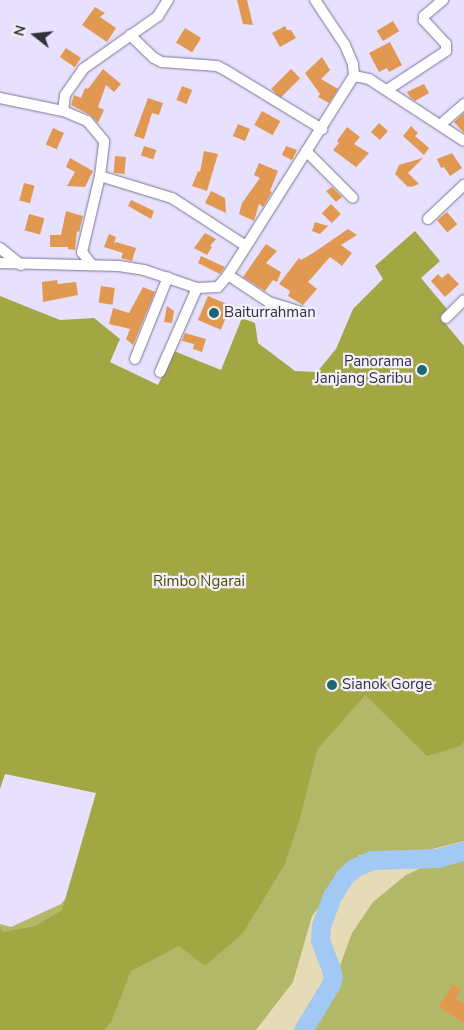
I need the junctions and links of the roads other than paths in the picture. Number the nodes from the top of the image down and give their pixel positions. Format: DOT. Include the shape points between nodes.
graph roads {
  1 [pos="168,0"];
  2 [pos="315,0"];
  3 [pos="443,0"];
  4 [pos="130,35"];
  5 [pos="354,76"];
  6 [pos="387,90"];
  7 [pos="0,98"];
  8 [pos="464,104"];
  9 [pos="63,111"];
  10 [pos="440,125"];
  11 [pos="322,129"];
  12 [pos="464,140"];
  13 [pos="306,152"];
  14 [pos="100,176"];
  15 [pos="464,185"];
  16 [pos="353,198"];
  17 [pos="428,219"];
  18 [pos="246,246"];
  19 [pos="0,248"];
  20 [pos="82,252"];
  21 [pos="0,263"];
  22 [pos="78,264"];
  23 [pos="21,265"];
  24 [pos="92,265"];
  25 [pos="228,276"];
  26 [pos="168,277"];
  27 [pos="197,288"];
  28 [pos="464,300"];
  29 [pos="300,312"];
  30 [pos="446,318"];
  31 [pos="135,359"];
  32 [pos="160,372"];
  1 -- 4 [label="street" via="158,16"];
  2 -- 5 [label="street" via="345,45"];
  3 -- 6 [label="street" via="424,16 424,20 446,44 446,51"];
  4 -- 9 [label="street" via="83,69 65,95"];
  4 -- 11 [label="street" via="162,62 217,66 226,70"];
  5 -- 6 [label="street" via="369,79"];
  5 -- 11 [label="street"];
  6 -- 10 [label="street"];
  7 -- 9 [label="street"];
  8 -- 10 [label="street"];
  9 -- 14 [label="street" via="87,121 104,141"];
  10 -- 12 [label="street"];
  11 -- 13 [label="street"];
  13 -- 16 [label="street"];
  13 -- 18 [label="street"];
  14 -- 18 [label="street" via="172,198"];
  14 -- 20 [label="street"];
  15 -- 17 [label="street"];
  18 -- 25 [label="street"];
  19 -- 23 [label="street"];
  20 -- 22 [label="street"];
  20 -- 24 [label="street"];
  21 -- 23 [label="street"];
  22 -- 23 [label="street"];
  22 -- 24 [label="street"];
  24 -- 26 [label="street" via="136,268"];
  25 -- 27 [label="street" via="218,287"];
  25 -- 29 [label="street" via="269,302"];
  26 -- 27 [label="street"];
  26 -- 31 [label="street"];
  27 -- 32 [label="street"];
  28 -- 30 [label="street"];
}
